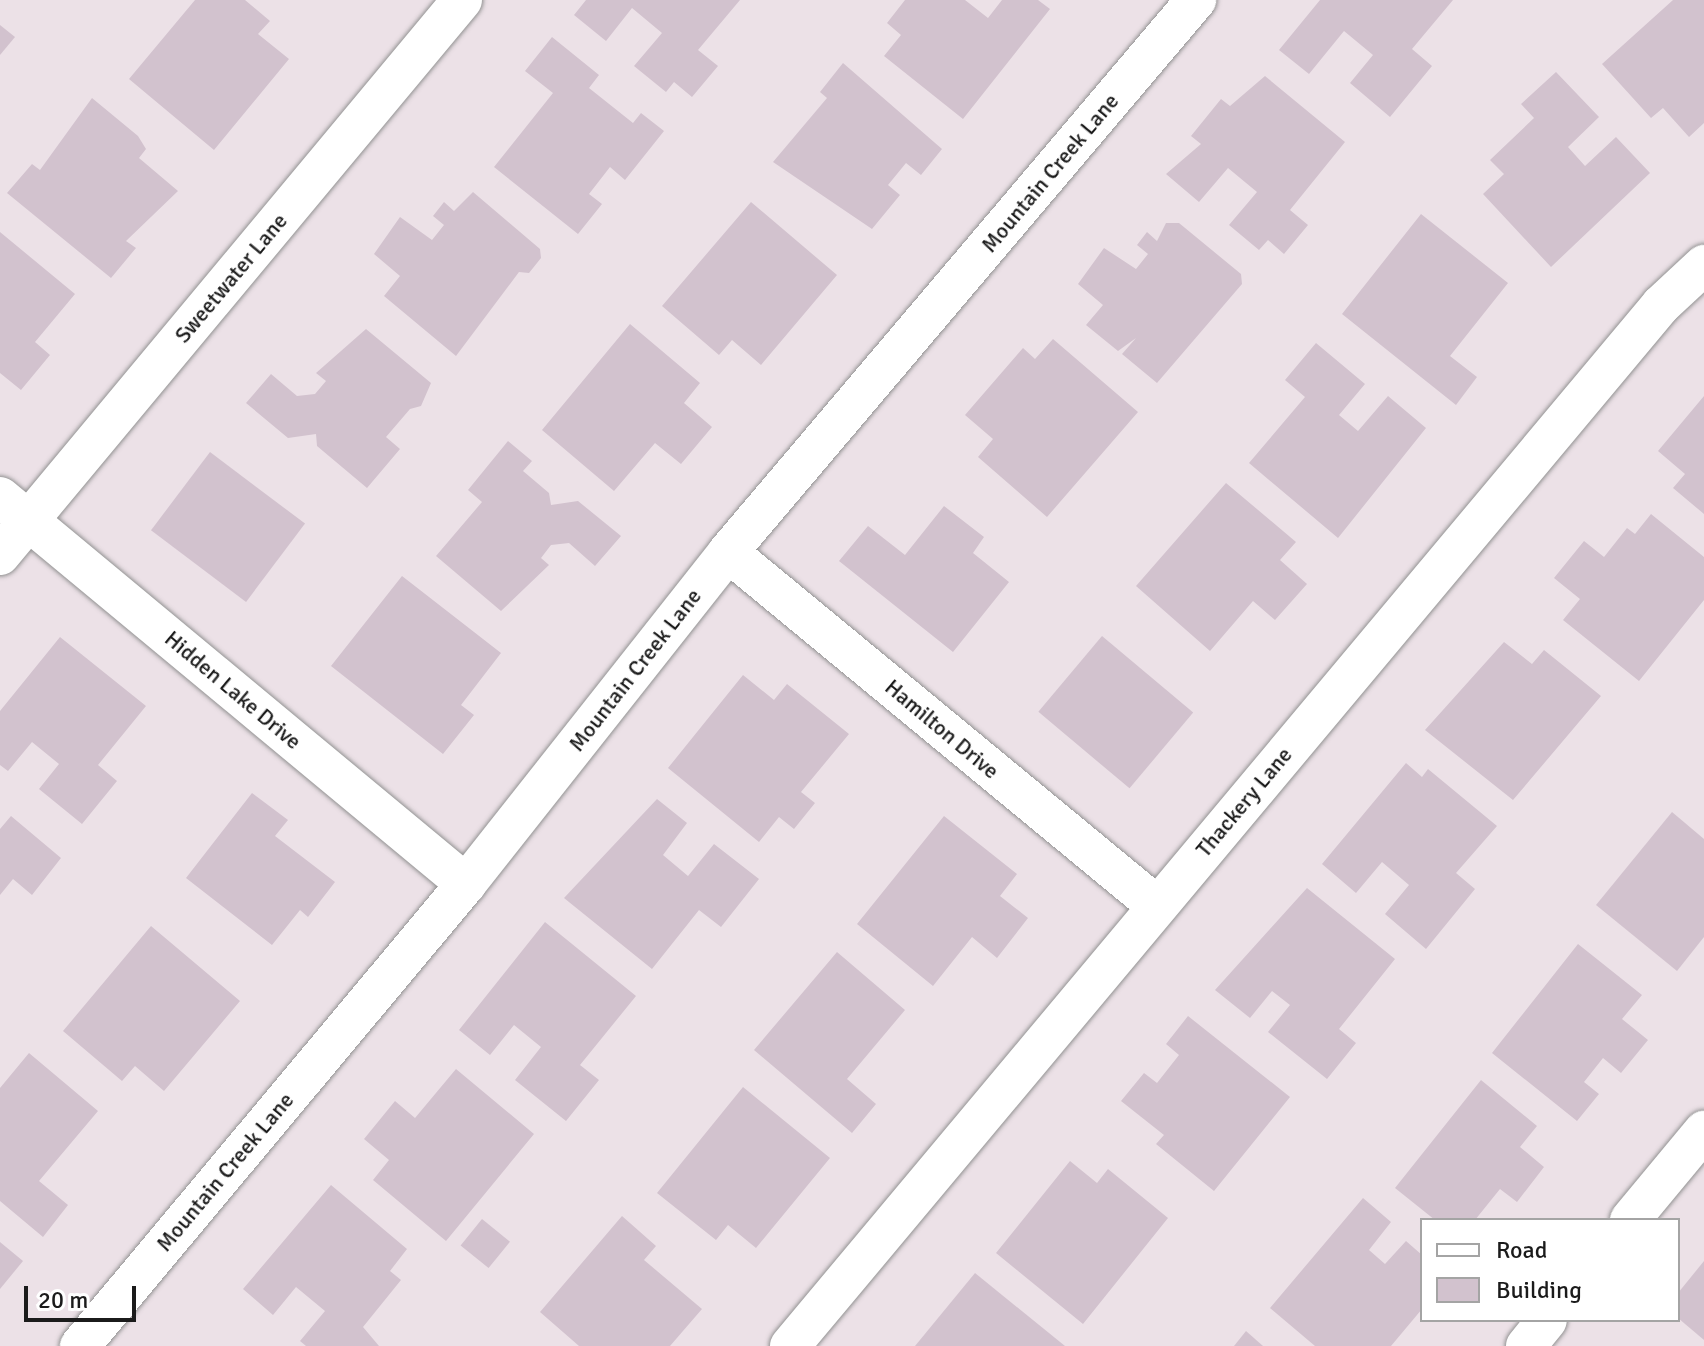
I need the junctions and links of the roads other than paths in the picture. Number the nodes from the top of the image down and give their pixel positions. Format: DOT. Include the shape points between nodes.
graph roads {
  1 [pos="462,0"];
  2 [pos="1196,0"];
  3 [pos="1704,265"];
  4 [pos="14,509"];
  5 [pos="728,552"];
  6 [pos="0,555"];
  7 [pos="466,884"];
  8 [pos="1157,906"];
  9 [pos="1704,1131"];
  10 [pos="1632,1218"];
  11 [pos="1545,1322"];
  12 [pos="80,1346"];
  13 [pos="790,1346"];
  14 [pos="1526,1346"];
  1 -- 4 [label="street, Sweetwater Lane"];
  2 -- 5 [label="street, Mountain Creek Lane"];
  3 -- 8 [label="street, Thackery Lane" via="1661,305"];
  4 -- 6 [label="street, Sweetwater Lane"];
  4 -- 7 [label="street, Hidden Lake Drive"];
  5 -- 7 [label="street, Mountain Creek Lane"];
  5 -- 8 [label="street, Hamilton Drive"];
  7 -- 12 [label="street, Mountain Creek Lane"];
  8 -- 13 [label="street, Thackery Lane"];
  9 -- 10 [label="street"];
  11 -- 14 [label="street"];
}
